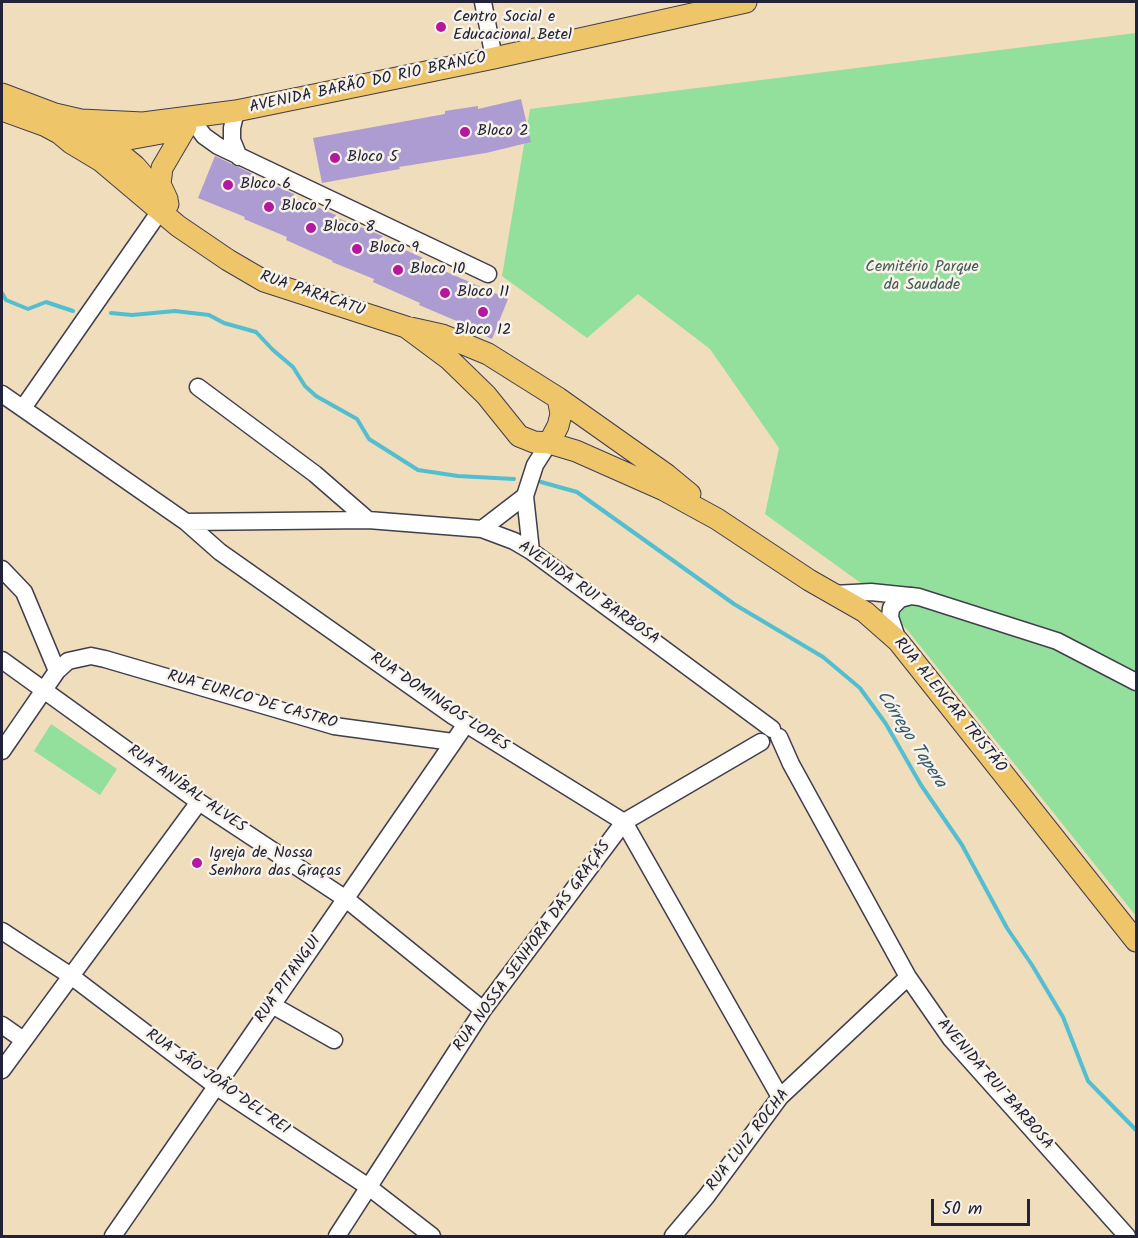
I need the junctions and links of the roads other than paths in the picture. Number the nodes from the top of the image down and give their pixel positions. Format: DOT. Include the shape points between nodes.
graph roads {
  1 [pos="483,2"];
  2 [pos="746,2"];
  3 [pos="494,58"];
  4 [pos="2,94"];
  5 [pos="2,110"];
  6 [pos="236,111"];
  7 [pos="57,123"];
  8 [pos="191,126"];
  9 [pos="107,144"];
  10 [pos="240,157"];
  11 [pos="166,210"];
  12 [pos="488,274"];
  13 [pos="406,327"];
  14 [pos="511,367"];
  15 [pos="198,387"];
  16 [pos="2,394"];
  17 [pos="486,394"];
  18 [pos="558,398"];
  19 [pos="23,408"];
  20 [pos="519,436"];
  21 [pos="549,443"];
  22 [pos="535,465"];
  23 [pos="525,496"];
  24 [pos="717,519"];
  25 [pos="368,520"];
  26 [pos="186,522"];
  27 [pos="225,522"];
  28 [pos="482,529"];
  29 [pos="531,551"];
  30 [pos="220,552"];
  31 [pos="2,569"];
  32 [pos="834,594"];
  33 [pos="911,596"];
  34 [pos="898,641"];
  35 [pos="2,660"];
  36 [pos="57,671"];
  37 [pos="1137,682"];
  38 [pos="44,689"];
  39 [pos="466,724"];
  40 [pos="769,738"];
  41 [pos="453,742"];
  42 [pos="2,750"];
  43 [pos="200,802"];
  44 [pos="624,822"];
  45 [pos="346,899"];
  46 [pos="2,931"];
  47 [pos="1137,941"];
  48 [pos="71,976"];
  49 [pos="908,977"];
  50 [pos="272,1005"];
  51 [pos="483,1010"];
  52 [pos="2,1025"];
  53 [pos="22,1039"];
  54 [pos="334,1040"];
  55 [pos="2,1070"];
  56 [pos="217,1087"];
  57 [pos="780,1097"];
  58 [pos="370,1188"];
  59 [pos="113,1236"];
  60 [pos="338,1236"];
  61 [pos="432,1236"];
  62 [pos="673,1236"];
  63 [pos="1127,1236"];
  1 -- 3 [label="street"];
  2 -- 3 [label="main road, AVENIDA BARÃO DO RIO BRANCO"];
  3 -- 6 [label="main road, AVENIDA BARÃO DO RIO BRANCO"];
  4 -- 7 [label="main road, RUA PARACATU"];
  5 -- 7 [label="main road, RUA PARACATU" via="46,126"];
  6 -- 7 [label="main road, AVENIDA BARÃO DO RIO BRANCO" via="143,123"];
  6 -- 8 [label="main road, AVENIDA BARÃO DO RIO BRANCO"];
  6 -- 10 [label="street" via="232,140"];
  7 -- 9 [label="main road" via="82,142"];
  7 -- 11 [label="main road, RUA PARACATU" via="71,143"];
  8 -- 9 [label="main road, AVENIDA BARÃO DO RIO BRANCO"];
  8 -- 10 [label="street"];
  8 -- 11 [label="main road" via="162,168 160,184"];
  9 -- 11 [label="main road, RUA PARACATU" via="135,166"];
  10 -- 12 [label="street"];
  11 -- 13 [label="main road, RUA PARACATU" via="192,235 264,281"];
  11 -- 19 [label="street"];
  13 -- 14 [label="main road, RUA PARACATU" via="442,335"];
  13 -- 17 [label="main road, RUA PARACATU" via="449,359"];
  14 -- 17 [label="main road" via="494,375"];
  14 -- 18 [label="main road, RUA PARACATU"];
  15 -- 25 [label="street" via="315,474"];
  16 -- 19 [label="street, RUA DOMINGOS LOPES"];
  17 -- 20 [label="main road, RUA PARACATU"];
  18 -- 21 [label="main road" via="561,414"];
  18 -- 24 [label="main road, RUA ALENCAR TRISTÃO" via="667,475"];
  19 -- 26 [label="street, RUA DOMINGOS LOPES"];
  20 -- 21 [label="main road"];
  20 -- 22 [label="street"];
  21 -- 22 [label="street"];
  21 -- 24 [label="main road, RUA ALENCAR TRISTÃO" via="655,486"];
  22 -- 23 [label="street"];
  23 -- 28 [label="street"];
  23 -- 29 [label="street"];
  24 -- 32 [label="main road, RUA ALENCAR TRISTÃO"];
  25 -- 27 [label="street, AVENIDA RUI BARBOSA"];
  25 -- 28 [label="street, AVENIDA RUI BARBOSA"];
  26 -- 27 [label="street, AVENIDA RUI BARBOSA"];
  26 -- 30 [label="street, RUA DOMINGOS LOPES"];
  27 -- 30 [label="street" via="219,534"];
  28 -- 29 [label="street, AVENIDA RUI BARBOSA"];
  29 -- 40 [label="street, AVENIDA RUI BARBOSA" via="754,714"];
  30 -- 39 [label="street, RUA DOMINGOS LOPES"];
  31 -- 36 [label="street" via="24,592"];
  32 -- 33 [label="street"];
  32 -- 34 [label="main road, RUA ALENCAR TRISTÃO" via="865,612"];
  33 -- 34 [label="street" via="900,599 891,608"];
  33 -- 37 [label="street" via="1057,641"];
  34 -- 47 [label="main road, RUA ALENCAR TRISTÃO"];
  35 -- 38 [label="street, RUA ANÍBAL ALVES"];
  36 -- 38 [label="street"];
  36 -- 41 [label="street, RUA EURICO DE CASTRO" via="68,661 98,657 334,726"];
  38 -- 42 [label="street"];
  38 -- 43 [label="street, RUA ANÍBAL ALVES"];
  39 -- 41 [label="street, RUA PITANGUI"];
  39 -- 44 [label="street, RUA DOMINGOS LOPES"];
  40 -- 44 [label="street, RUA NOSSA SENHORA DAS GRAÇAS"];
  40 -- 49 [label="street, AVENIDA RUI BARBOSA" via="791,764"];
  41 -- 45 [label="street, RUA PITANGUI"];
  43 -- 45 [label="street, RUA ANÍBAL ALVES"];
  43 -- 48 [label="street"];
  44 -- 51 [label="street, RUA NOSSA SENHORA DAS GRAÇAS"];
  44 -- 57 [label="street, RUA DOMINGOS LOPES"];
  45 -- 50 [label="street, RUA PITANGUI"];
  45 -- 51 [label="street, RUA ANÍBAL ALVES"];
  46 -- 48 [label="street, RUA SÃO JOÃO DEL REI"];
  48 -- 53 [label="street"];
  48 -- 56 [label="street, RUA SÃO JOÃO DEL REI"];
  49 -- 57 [label="street, RUA LUIZ ROCHA"];
  49 -- 63 [label="street, AVENIDA RUI BARBOSA" via="951,1039"];
  50 -- 54 [label="street"];
  50 -- 56 [label="street, RUA PITANGUI"];
  51 -- 58 [label="street, RUA NOSSA SENHORA DAS GRAÇAS"];
  52 -- 53 [label="street"];
  53 -- 55 [label="street"];
  56 -- 58 [label="street, RUA SÃO JOÃO DEL REI"];
  56 -- 59 [label="street, RUA PITANGUI"];
  57 -- 62 [label="street, RUA LUIZ ROCHA"];
  58 -- 60 [label="street, RUA NOSSA SENHORA DAS GRAÇAS"];
  58 -- 61 [label="street, RUA SÃO JOÃO DEL REI"];
}
